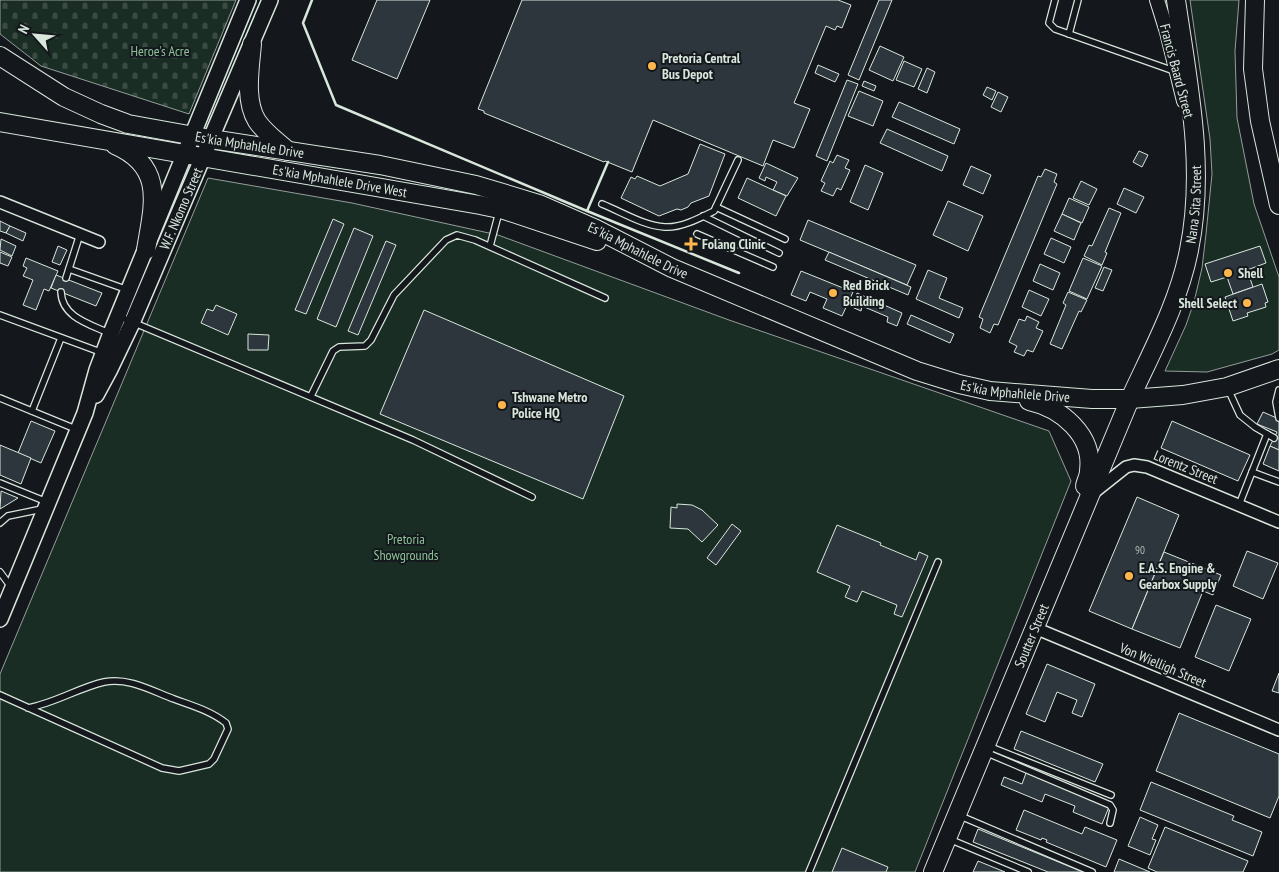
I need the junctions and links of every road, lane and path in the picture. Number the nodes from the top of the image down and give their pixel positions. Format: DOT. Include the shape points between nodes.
graph roads {
  1 [pos="248,0"];
  2 [pos="270,0"];
  3 [pos="1055,0"];
  4 [pos="1078,0"];
  5 [pos="1157,0"];
  6 [pos="1176,0"];
  7 [pos="1255,0"];
  8 [pos="1069,34"];
  9 [pos="252,44"];
  10 [pos="0,56"];
  11 [pos="1176,72"];
  12 [pos="0,122"];
  13 [pos="192,136"];
  14 [pos="101,139"];
  15 [pos="211,139"];
  16 [pos="1196,142"];
  17 [pos="288,151"];
  18 [pos="184,154"];
  19 [pos="203,157"];
  20 [pos="738,160"];
  21 [pos="0,202"];
  22 [pos="602,204"];
  23 [pos="1279,205"];
  24 [pos="716,207"];
  25 [pos="499,209"];
  26 [pos="703,216"];
  27 [pos="80,234"];
  28 [pos="697,234"];
  29 [pos="785,239"];
  30 [pos="99,242"];
  31 [pos="490,246"];
  32 [pos="146,250"];
  33 [pos="779,252"];
  34 [pos="773,267"];
  35 [pos="672,268"];
  36 [pos="69,269"];
  37 [pos="66,278"];
  38 [pos="129,290"];
  39 [pos="61,292"];
  40 [pos="605,298"];
  41 [pos="0,315"];
  42 [pos="118,316"];
  43 [pos="132,323"];
  44 [pos="111,333"];
  45 [pos="61,338"];
  46 [pos="103,353"];
  47 [pos="1279,369"];
  48 [pos="1226,387"];
  49 [pos="1279,390"];
  50 [pos="990,391"];
  51 [pos="312,396"];
  52 [pos="0,398"];
  53 [pos="1130,399"];
  54 [pos="32,411"];
  55 [pos="85,413"];
  56 [pos="1279,418"];
  57 [pos="78,430"];
  58 [pos="1267,434"];
  59 [pos="1274,438"];
  60 [pos="1252,472"];
  61 [pos="1279,482"];
  62 [pos="0,483"];
  63 [pos="532,497"];
  64 [pos="1089,497"];
  65 [pos="1239,505"];
  66 [pos="47,506"];
  67 [pos="1279,522"];
  68 [pos="0,523"];
  69 [pos="1071,540"];
  70 [pos="938,562"];
  71 [pos="0,572"];
  72 [pos="13,588"];
  73 [pos="0,619"];
  74 [pos="1035,628"];
  75 [pos="0,695"];
  76 [pos="28,708"];
  77 [pos="1279,730"];
  78 [pos="984,748"];
  79 [pos="1111,796"];
  80 [pos="957,814"];
  81 [pos="1110,823"];
  82 [pos="947,838"];
  83 [pos="809,872"];
  84 [pos="933,872"];
  85 [pos="1028,872"];
  86 [pos="1092,872"];
  1 -- 13 [label="main road, W.F. Nkomo Street"];
  2 -- 9 [label="main road, W.F. Nkomo Street"];
  3 -- 8 [label="lane" via="1049,24"];
  4 -- 8 [label="lane"];
  5 -- 11 [label="street, Francis Baard Street"];
  6 -- 16 [label="main road, Nana Sita Street"];
  7 -- 23 [label="main road" via="1253,69 1261,128"];
  8 -- 11 [label="lane"];
  9 -- 15 [label="main road, W.F. Nkomo Street"];
  9 -- 17 [label="main road" via="253,112 258,123"];
  10 -- 13 [label="main road, Es'kia Mphahlele Drive" via="64,97 101,114 128,124"];
  11 -- 16 [label="street, Francis Baard Street"];
  12 -- 14 [label="main road, Es'kia Mphahlele Drive West"];
  13 -- 15 [label="main road, Es'kia Mphahlele Drive"];
  13 -- 18 [label="main road, W.F. Nkomo Street"];
  14 -- 18 [label="main road, Es'kia Mphahlele Drive West"];
  14 -- 32 [label="main road" via="129,152 148,172 153,186 153,202"];
  15 -- 17 [label="main road, Es'kia Mphahlele Drive"];
  15 -- 19 [label="main road, W.F. Nkomo Street"];
  16 -- 53 [label="main road, Nana Sita Street" via="1194,217 1189,251 1174,299"];
  17 -- 35 [label="main road, Es'kia Mphahlele Drive" via="380,165 506,193 596,228"];
  18 -- 19 [label="main road, Es'kia Mphahlele Drive West"];
  18 -- 32 [label="main road, W.F. Nkomo Street"];
  19 -- 25 [label="main road, Es'kia Mphahlele Drive West"];
  19 -- 43 [label="main road, W.F. Nkomo Street"];
  20 -- 24 [label="lane"];
  21 -- 27 [label="street"];
  22 -- 26 [label="lane" via="666,227"];
  24 -- 26 [label="lane"];
  24 -- 29 [label="lane"];
  25 -- 31 [label="lane"];
  25 -- 35 [label="main road, Es'kia Mphahlele Drive West" via="569,230"];
  26 -- 33 [label="lane"];
  27 -- 30 [label="street"];
  27 -- 36 [label="lane"];
  28 -- 34 [label="lane"];
  31 -- 40 [label="lane"];
  31 -- 51 [label="lane" via="457,235 446,240 394,295 372,340 365,346 339,347 333,351"];
  32 -- 38 [label="main road, W.F. Nkomo Street"];
  35 -- 50 [label="main road, Es'kia Mphahlele Drive" via="917,371"];
  36 -- 37 [label="lane"];
  36 -- 38 [label="lane"];
  38 -- 42 [label="main road, W.F. Nkomo Street"];
  39 -- 44 [label="lane" via="64,307 72,314"];
  41 -- 45 [label="lane"];
  42 -- 43 [label="lane"];
  42 -- 44 [label="main road, W.F. Nkomo Street"];
  43 -- 51 [label="lane"];
  43 -- 55 [label="main road, W.F. Nkomo Street"];
  44 -- 46 [label="main road, W.F. Nkomo Street"];
  45 -- 46 [label="lane"];
  45 -- 54 [label="lane"];
  46 -- 55 [label="main road, W.F. Nkomo Street"];
  47 -- 48 [label="main road, Es'kia Mphahlele Drive"];
  48 -- 53 [label="main road, Es'kia Mphahlele Drive" via="1183,395"];
  48 -- 58 [label="lane" via="1240,415"];
  49 -- 56 [label="lane" via="1276,402"];
  50 -- 53 [label="main road, Es'kia Mphahlele Drive"];
  50 -- 69 [label="main road" via="1048,408 1068,420 1082,437 1088,453 1089,471"];
  51 -- 63 [label="lane"];
  52 -- 54 [label="lane"];
  53 -- 64 [label="main road, Soutter Street"];
  54 -- 57 [label="lane"];
  55 -- 57 [label="main road, W.F. Nkomo Street"];
  57 -- 66 [label="main road, W.F. Nkomo Street"];
  58 -- 59 [label="lane"];
  58 -- 60 [label="lane"];
  60 -- 61 [label="lane"];
  60 -- 65 [label="lane"];
  62 -- 66 [label="lane"];
  64 -- 65 [label="street, Lorentz Street" via="1126,467 1139,465"];
  64 -- 69 [label="main road, Soutter Street"];
  65 -- 67 [label="street, Lorentz Street"];
  66 -- 68 [label="lane" via="8,516"];
  66 -- 72 [label="main road, W.F. Nkomo Street"];
  69 -- 74 [label="main road, Soutter Street"];
  70 -- 83 [label="lane"];
  71 -- 72 [label="lane"];
  72 -- 73 [label="main road, W.F. Nkomo Street"];
  74 -- 77 [label="street, Von Wielligh Street"];
  74 -- 78 [label="main road, Soutter Street"];
  75 -- 76 [label="lane"];
  76 -- 76 [label="lane" via="162,768 179,771 209,764 228,729 226,723 206,710 125,682 105,682"];
  78 -- 79 [label="lane"];
  78 -- 80 [label="main road, Soutter Street"];
  78 -- 81 [label="lane" via="1110,805 1113,810"];
  80 -- 82 [label="main road, Soutter Street"];
  80 -- 86 [label="lane"];
  82 -- 84 [label="main road, Soutter Street"];
  82 -- 85 [label="lane"];
}
